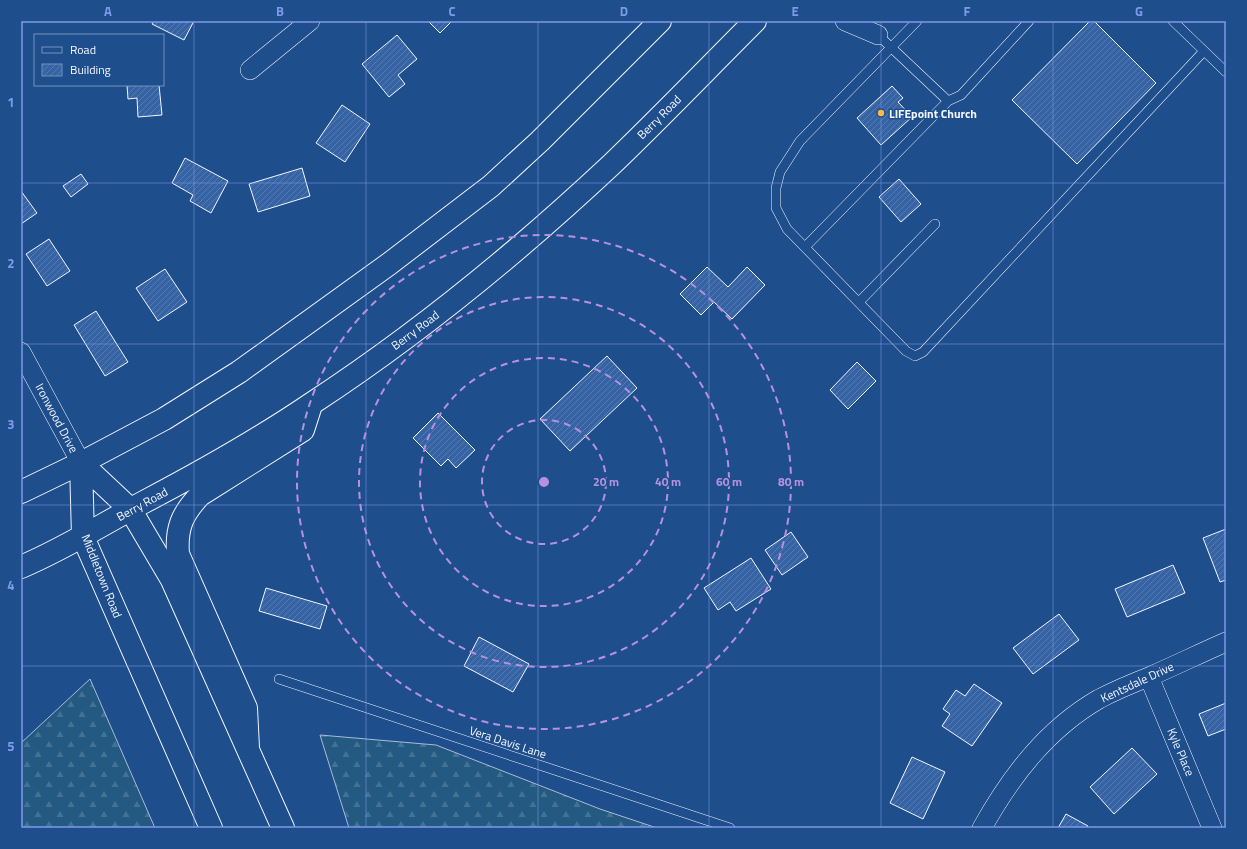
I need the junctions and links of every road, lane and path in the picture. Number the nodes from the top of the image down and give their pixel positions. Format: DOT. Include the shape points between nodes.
graph roads {
  1 [pos="310,21"];
  2 [pos="660,21"];
  3 [pos="755,21"];
  4 [pos="845,21"];
  5 [pos="917,21"];
  6 [pos="1029,21"];
  7 [pos="1173,21"];
  8 [pos="874,28"];
  9 [pos="892,48"];
  10 [pos="1204,51"];
  11 [pos="250,70"];
  12 [pos="1226,72"];
  13 [pos="948,101"];
  14 [pos="935,224"];
  15 [pos="805,247"];
  16 [pos="859,302"];
  17 [pos="21,352"];
  18 [pos="311,405"];
  19 [pos="81,463"];
  20 [pos="21,492"];
  21 [pos="130,510"];
  22 [pos="83,537"];
  23 [pos="21,567"];
  24 [pos="1226,642"];
  25 [pos="1149,677"];
  26 [pos="279,678"];
  27 [pos="248,748"];
  28 [pos="211,828"];
  29 [pos="283,828"];
  30 [pos="730,828"];
  31 [pos="982,828"];
  32 [pos="1212,828"];
  1 -- 11 [label="street"];
  2 -- 19 [label="main road" via="535,146 491,186 408,250 239,372 164,419"];
  3 -- 18 [label="main road, Berry Road" via="611,164 539,229 453,301"];
  4 -- 8 [label="street"];
  5 -- 9 [label="lane"];
  6 -- 13 [label="lane" via="961,94"];
  7 -- 10 [label="lane"];
  8 -- 9 [label="lane"];
  9 -- 13 [label="lane"];
  9 -- 15 [label="lane" via="800,142 780,172 776,188 776,208 787,229"];
  10 -- 12 [label="lane"];
  10 -- 16 [label="lane" via="923,352 916,356 906,351"];
  13 -- 15 [label="lane"];
  14 -- 16 [label="lane"];
  15 -- 16 [label="lane"];
  17 -- 19 [label="street, Ironwood Drive"];
  18 -- 21 [label="main road, Berry Road" via="214,465"];
  18 -- 27 [label="main road" via="303,430 200,495 182,517 178,531 178,554 246,708"];
  19 -- 20 [label="main road"];
  19 -- 21 [label="main road"];
  19 -- 22 [label="main road, Middletown Road"];
  21 -- 22 [label="main road, Berry Road"];
  21 -- 27 [label="main road" via="172,580"];
  22 -- 23 [label="main road, Berry Road"];
  22 -- 28 [label="main road, Middletown Road"];
  24 -- 25 [label="street, Kentsdale Drive"];
  25 -- 31 [label="street, Kentsdale Drive" via="1124,686 1098,700 1043,742 1020,767"];
  25 -- 32 [label="street, Kyle Place"];
  26 -- 30 [label="lane, Vera Davis Lane"];
  27 -- 29 [label="main road"];
}
